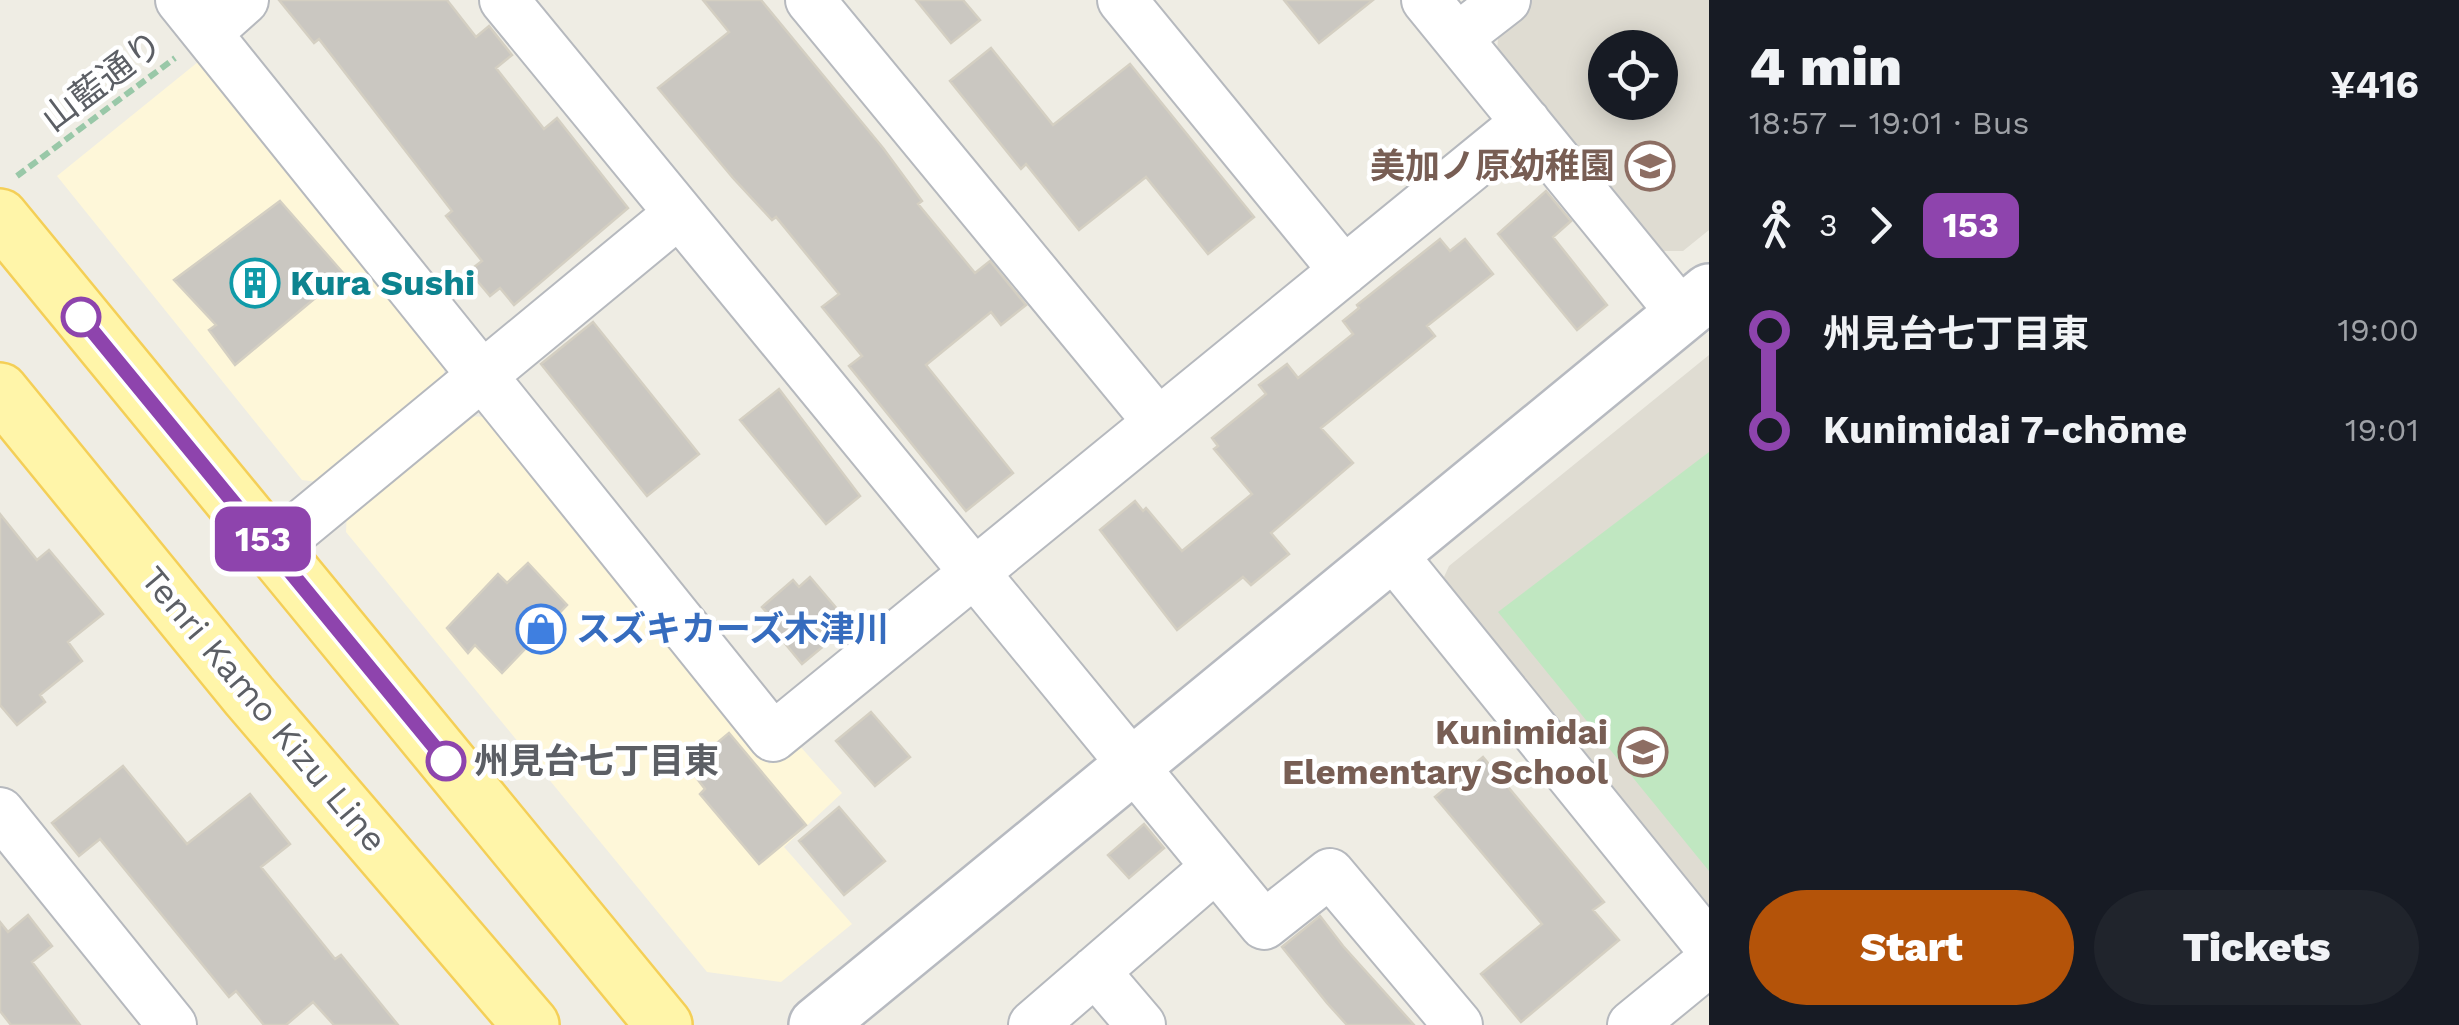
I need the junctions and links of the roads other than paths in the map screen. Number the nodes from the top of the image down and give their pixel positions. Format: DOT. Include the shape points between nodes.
graph roads {
  1 [pos="244,0"];
  2 [pos="504,0"];
  3 [pos="810,0"];
  4 [pos="1122,0"];
  5 [pos="1426,0"];
  6 [pos="1506,0"];
  7 [pos="194,17"];
  8 [pos="1457,38"];
  9 [pos="1526,122"];
  10 [pos="678,214"];
  11 [pos="0,217"];
  12 [pos="1344,271"];
  13 [pos="1696,303"];
  14 [pos="480,377"];
  15 [pos="0,392"];
  16 [pos="1158,422"];
  17 [pos="271,550"];
  18 [pos="1392,554"];
  19 [pos="973,573"];
  20 [pos="1130,765"];
  21 [pos="0,812"];
  22 [pos="1216,867"];
  23 [pos="1709,946"];
  24 [pos="1709,962"];
  25 [pos="1094,972"];
  26 [pos="172,1025"];
  27 [pos="531,1025"];
  28 [pos="664,1025"];
  29 [pos="817,1025"];
  30 [pos="1033,1025"];
  31 [pos="1141,1025"];
  32 [pos="1458,1025"];
  33 [pos="1632,1025"];
  1 -- 7 [label="street"];
  2 -- 10 [label="street"];
  3 -- 16 [label="street"];
  4 -- 12 [label="street"];
  5 -- 8 [label="street"];
  6 -- 8 [label="street"];
  7 -- 14 [label="street"];
  8 -- 9 [label="street"];
  9 -- 12 [label="street"];
  9 -- 13 [label="street"];
  10 -- 14 [label="street"];
  10 -- 19 [label="street"];
  11 -- 17 [label="main road"];
  12 -- 16 [label="street"];
  13 -- 18 [label="street"];
  14 -- 17 [label="street"];
  14 -- 19 [label="street" via="773,736"];
  15 -- 27 [label="main road, Tenri Kamo Kizu Line"];
  16 -- 19 [label="street"];
  17 -- 28 [label="main road"];
  18 -- 20 [label="street"];
  18 -- 23 [label="street"];
  19 -- 20 [label="street"];
  20 -- 22 [label="street"];
  20 -- 29 [label="street"];
  21 -- 26 [label="street"];
  22 -- 25 [label="street"];
  22 -- 32 [label="street" via="1264,925 1330,872"];
  24 -- 33 [label="street"];
  25 -- 30 [label="street"];
  25 -- 31 [label="street"];
}
